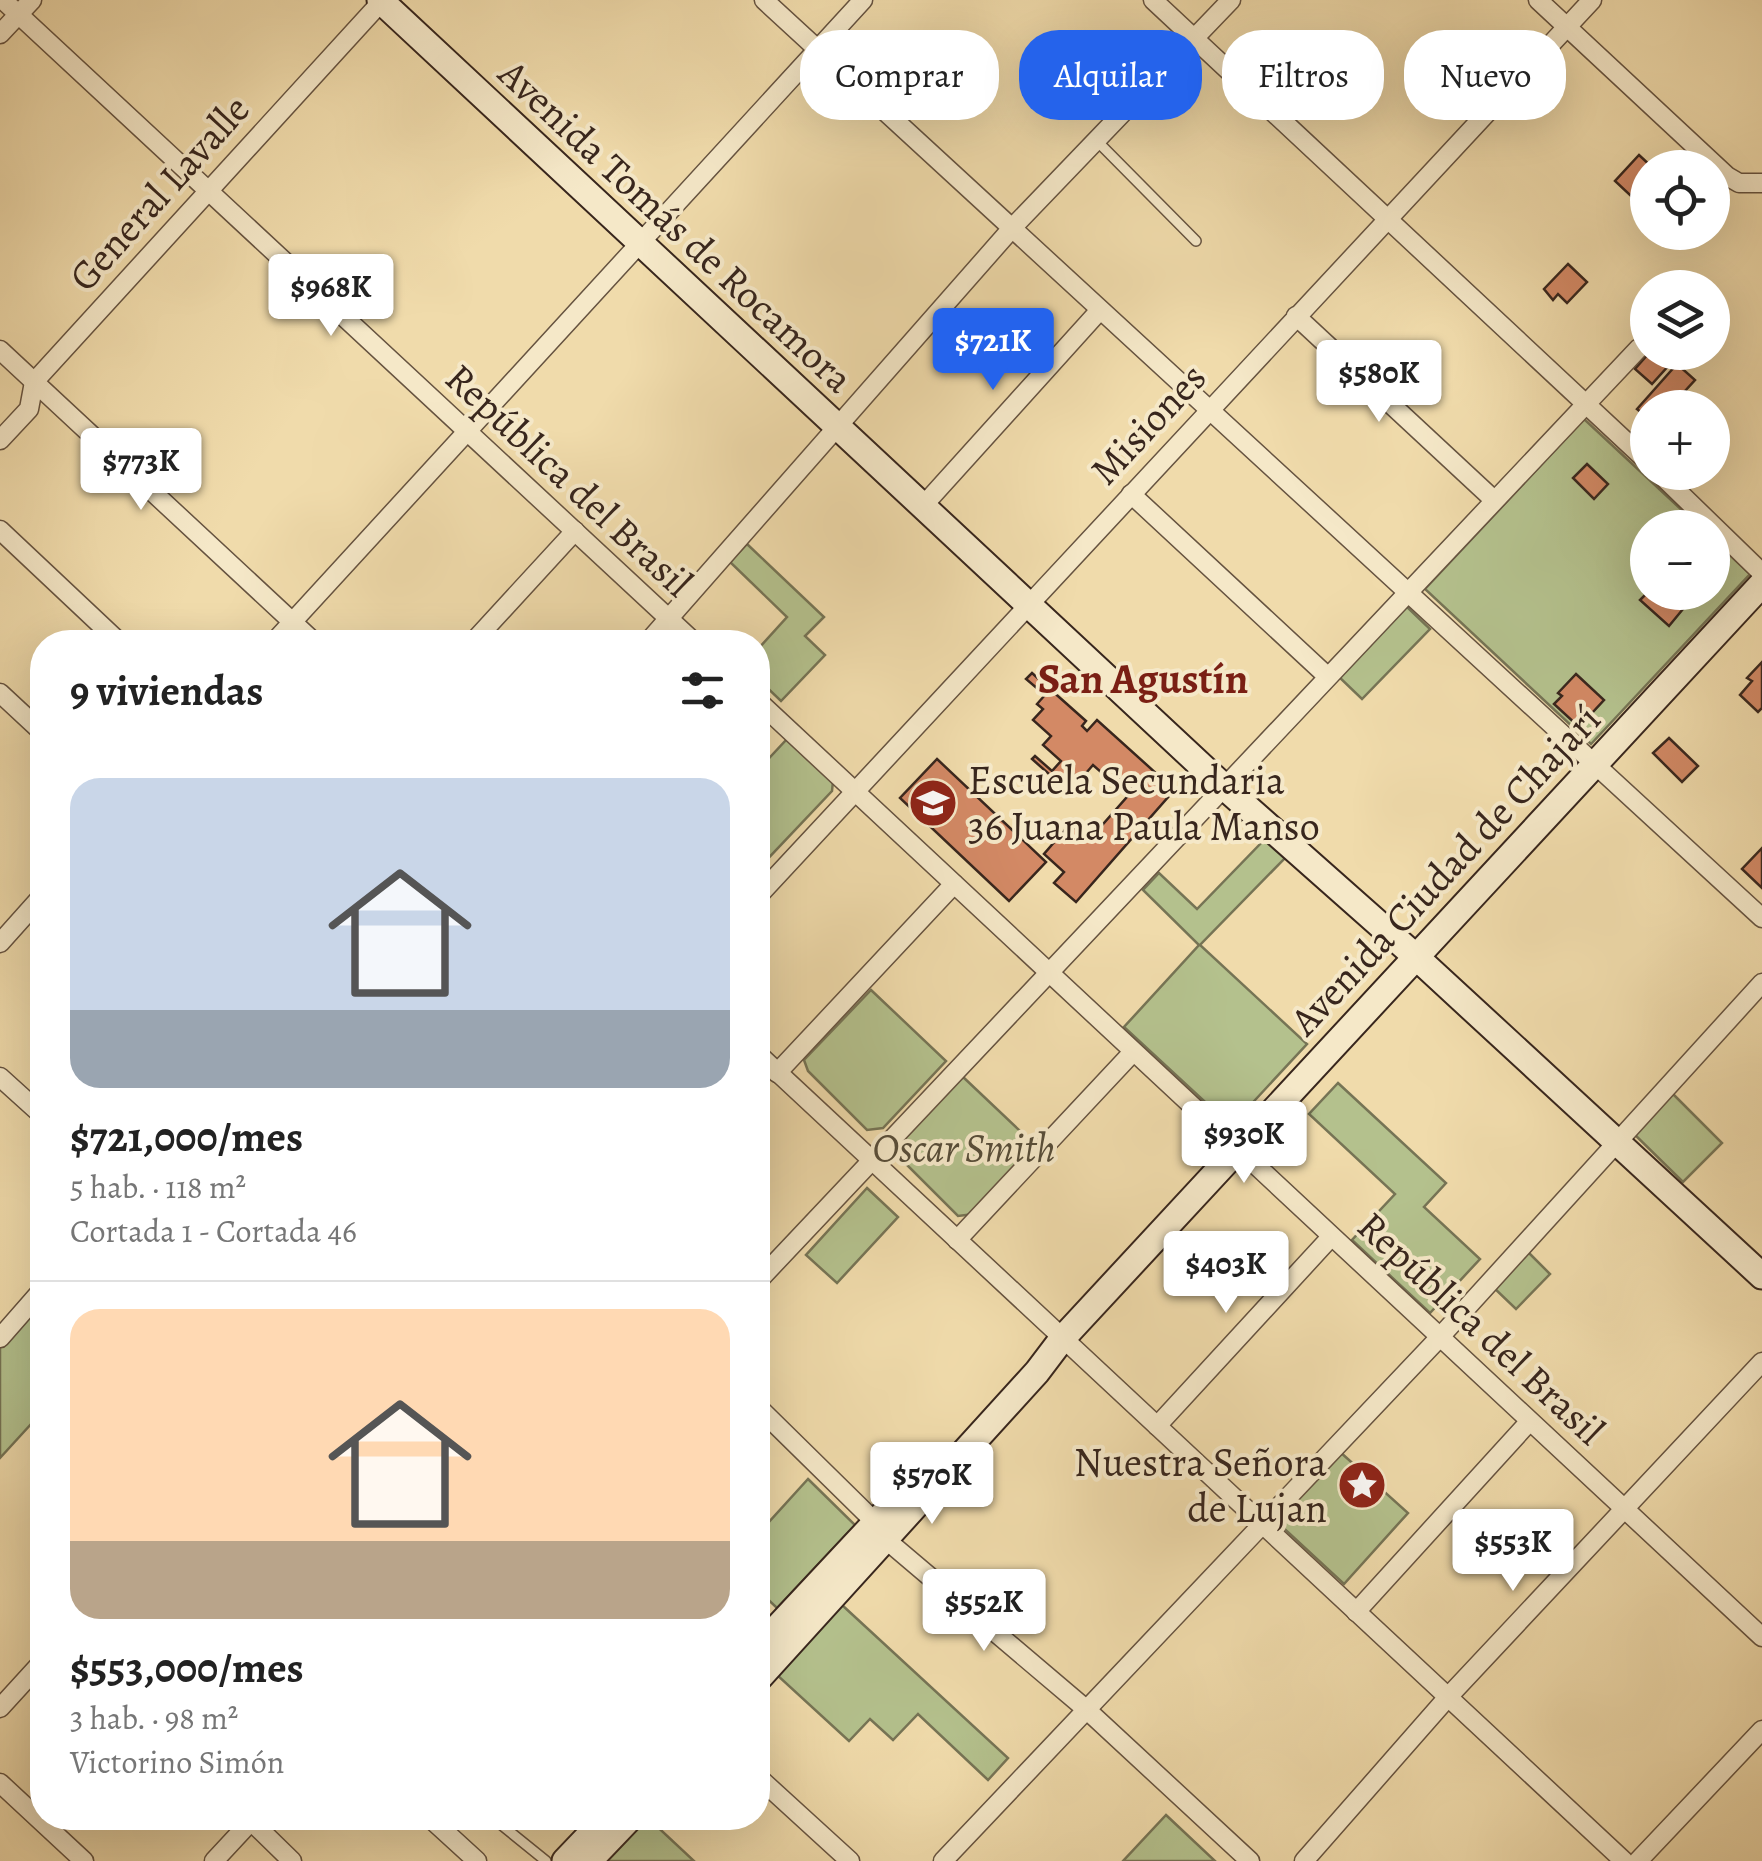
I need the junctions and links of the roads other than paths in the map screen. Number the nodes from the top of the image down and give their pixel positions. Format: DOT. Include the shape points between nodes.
graph roads {
  1 [pos="2,0"];
  2 [pos="32,0"];
  3 [pos="382,0"];
  4 [pos="764,0"];
  5 [pos="863,0"];
  6 [pos="1153,0"];
  7 [pos="1231,0"];
  8 [pos="1538,0"];
  9 [pos="1592,0"];
  10 [pos="18,15"];
  11 [pos="1566,27"];
  12 [pos="835,30"];
  13 [pos="1185,30"];
  14 [pos="1202,30"];
  15 [pos="0,34"];
  16 [pos="800,35"];
  17 [pos="1202,45"];
  18 [pos="800,67"];
  19 [pos="894,120"];
  20 [pos="1115,120"];
  21 [pos="1096,140"];
  22 [pos="1762,183"];
  23 [pos="208,192"];
  24 [pos="1388,218"];
  25 [pos="1012,227"];
  26 [pos="1196,241"];
  27 [pos="638,243"];
  28 [pos="1100,310"];
  29 [pos="1296,316"];
  30 [pos="0,350"];
  31 [pos="1630,357"];
  32 [pos="34,382"];
  33 [pos="1586,402"];
  34 [pos="1208,410"];
  35 [pos="837,429"];
  36 [pos="465,431"];
  37 [pos="0,440"];
  38 [pos="1630,445"];
  39 [pos="1677,490"];
  40 [pos="1131,494"];
  41 [pos="1494,500"];
  42 [pos="922,507"];
  43 [pos="0,530"];
  44 [pos="575,531"];
  45 [pos="1762,573"];
  46 [pos="1762,584"];
  47 [pos="1409,592"];
  48 [pos="1028,604"];
  49 [pos="670,620"];
  50 [pos="292,622"];
  51 [pos="106,630"];
  52 [pos="285,630"];
  53 [pos="301,630"];
  54 [pos="484,630"];
  55 [pos="660,630"];
  56 [pos="681,630"];
  57 [pos="1328,676"];
  58 [pos="0,692"];
  59 [pos="770,712"];
  60 [pos="30,721"];
  61 [pos="1595,764"];
  62 [pos="1224,786"];
  63 [pos="856,792"];
  64 [pos="770,883"];
  65 [pos="954,884"];
  66 [pos="30,910"];
  67 [pos="1762,918"];
  68 [pos="0,944"];
  69 [pos="1415,956"];
  70 [pos="1047,971"];
  71 [pos="1762,983"];
  72 [pos="1132,1052"];
  73 [pos="770,1066"];
  74 [pos="777,1073"];
  75 [pos="0,1077"];
  76 [pos="30,1105"];
  77 [pos="1616,1142"];
  78 [pos="1239,1148"];
  79 [pos="870,1160"];
  80 [pos="1330,1238"];
  81 [pos="957,1240"];
  82 [pos="770,1267"];
  83 [pos="1762,1276"];
  84 [pos="30,1304"];
  85 [pos="0,1338"];
  86 [pos="1439,1338"];
  87 [pos="1062,1339"];
  88 [pos="1762,1362"];
  89 [pos="770,1419"];
  90 [pos="1529,1422"];
  91 [pos="1156,1426"];
  92 [pos="1626,1508"];
  93 [pos="1262,1524"];
  94 [pos="879,1530"];
  95 [pos="1356,1612"];
  96 [pos="770,1636"];
  97 [pos="1762,1637"];
  98 [pos="770,1664"];
  99 [pos="30,1675"];
  100 [pos="1448,1697"];
  101 [pos="0,1708"];
  102 [pos="1087,1710"];
  103 [pos="1762,1730"];
  104 [pos="0,1783"];
  105 [pos="770,1789"];
  106 [pos="30,1811"];
  107 [pos="51,1830"];
  108 [pos="243,1830"];
  109 [pos="263,1830"];
  110 [pos="443,1830"];
  111 [pos="508,1830"];
  112 [pos="595,1830"];
  113 [pos="619,1830"];
  114 [pos="84,1861"];
  115 [pos="214,1861"];
  116 [pos="292,1861"];
  117 [pos="476,1861"];
  118 [pos="546,1861"];
  119 [pos="565,1861"];
  120 [pos="589,1861"];
  121 [pos="850,1861"];
  122 [pos="943,1861"];
  123 [pos="1250,1861"];
  124 [pos="1304,1861"];
  125 [pos="1624,1861"];
  126 [pos="1638,1861"];
  1 -- 10 [label="street, República del Brasil"];
  2 -- 10 [label="street"];
  3 -- 23 [label="street, General Lavalle"];
  3 -- 27 [label="street, Avenida Tomás de Rocamora"];
  4 -- 16 [label="street"];
  5 -- 12 [label="street"];
  6 -- 13 [label="street"];
  7 -- 14 [label="street"];
  8 -- 11 [label="street"];
  9 -- 11 [label="street, Misiones"];
  10 -- 15 [label="street"];
  10 -- 23 [label="street, República del Brasil"];
  11 -- 22 [label="street" via="1727,176"];
  11 -- 24 [label="street, Misiones"];
  17 -- 24 [label="street"];
  18 -- 27 [label="street"];
  19 -- 25 [label="street"];
  20 -- 21 [label="street"];
  21 -- 25 [label="street"];
  21 -- 26 [label="lane"];
  23 -- 32 [label="street, General Lavalle"];
  23 -- 36 [label="street, República del Brasil"];
  24 -- 29 [label="street, Misiones"];
  24 -- 33 [label="street"];
  25 -- 28 [label="street"];
  25 -- 35 [label="street"];
  27 -- 35 [label="street, Avenida Tomás de Rocamora"];
  27 -- 36 [label="street"];
  28 -- 34 [label="street"];
  28 -- 42 [label="street"];
  29 -- 34 [label="street, Misiones"];
  29 -- 41 [label="street"];
  30 -- 32 [label="street"];
  31 -- 33 [label="street"];
  32 -- 37 [label="street, General Lavalle" via="29,409"];
  32 -- 50 [label="street"];
  33 -- 38 [label="street"];
  33 -- 41 [label="street"];
  34 -- 40 [label="street, Misiones"];
  34 -- 47 [label="street"];
  35 -- 42 [label="street, Avenida Tomás de Rocamora"];
  35 -- 49 [label="street"];
  36 -- 44 [label="street, República del Brasil"];
  36 -- 50 [label="street"];
  39 -- 45 [label="street"];
  40 -- 48 [label="street, Misiones"];
  40 -- 57 [label="street"];
  41 -- 47 [label="street"];
  42 -- 48 [label="street, Avenida Tomás de Rocamora"];
  43 -- 51 [label="street"];
  44 -- 49 [label="street, República del Brasil"];
  44 -- 54 [label="street"];
  46 -- 61 [label="street, Avenida Ciudad de Chajarí"];
  47 -- 57 [label="street"];
  47 -- 61 [label="street"];
  48 -- 62 [label="street, Avenida Tomás de Rocamora"];
  48 -- 63 [label="street, Misiones"];
  49 -- 55 [label="street"];
  49 -- 56 [label="street, República del Brasil"];
  50 -- 52 [label="street"];
  50 -- 53 [label="street"];
  57 -- 62 [label="street"];
  58 -- 60 [label="street"];
  59 -- 63 [label="street, República del Brasil"];
  61 -- 67 [label="street"];
  61 -- 69 [label="street, Avenida Ciudad de Chajarí"];
  62 -- 69 [label="street, Avenida Tomás de Rocamora"];
  62 -- 70 [label="street"];
  63 -- 64 [label="street, Misiones"];
  63 -- 65 [label="street, República del Brasil"];
  65 -- 70 [label="street, República del Brasil"];
  65 -- 74 [label="street"];
  66 -- 68 [label="street"];
  69 -- 77 [label="street, Avenida Tomás de Rocamora"];
  69 -- 78 [label="street, Avenida Ciudad de Chajarí"];
  70 -- 72 [label="street, República del Brasil"];
  70 -- 79 [label="street"];
  71 -- 77 [label="street"];
  72 -- 78 [label="street, República del Brasil"];
  72 -- 81 [label="street"];
  73 -- 74 [label="street"];
  74 -- 79 [label="street"];
  75 -- 76 [label="street"];
  77 -- 83 [label="street, Avenida Tomás de Rocamora"];
  77 -- 86 [label="street"];
  78 -- 80 [label="street, República del Brasil"];
  78 -- 87 [label="street, Avenida Ciudad de Chajarí"];
  79 -- 81 [label="street"];
  79 -- 82 [label="street"];
  80 -- 86 [label="street, República del Brasil"];
  80 -- 91 [label="street"];
  81 -- 87 [label="street"];
  84 -- 85 [label="street"];
  86 -- 90 [label="street, República del Brasil"];
  86 -- 93 [label="street"];
  87 -- 91 [label="street"];
  87 -- 94 [label="street, Avenida Ciudad de Chajarí"];
  88 -- 92 [label="street"];
  89 -- 94 [label="street"];
  90 -- 92 [label="street, República del Brasil"];
  90 -- 95 [label="street"];
  91 -- 93 [label="street"];
  92 -- 97 [label="street, República del Brasil"];
  92 -- 100 [label="street"];
  93 -- 95 [label="street"];
  93 -- 102 [label="street"];
  94 -- 96 [label="street, Avenida Ciudad de Chajarí"];
  94 -- 98 [label="street, Avenida Ciudad de Chajarí"];
  94 -- 102 [label="street"];
  95 -- 100 [label="street"];
  99 -- 101 [label="street"];
  100 -- 124 [label="street"];
  100 -- 125 [label="street"];
  102 -- 122 [label="street"];
  102 -- 123 [label="street"];
  103 -- 126 [label="street"];
  104 -- 106 [label="street"];
  105 -- 121 [label="street"];
  107 -- 114 [label="street"];
  108 -- 115 [label="street"];
  109 -- 116 [label="street"];
  110 -- 117 [label="street"];
  111 -- 118 [label="lane"];
  112 -- 119 [label="street"];
  113 -- 120 [label="street"];
}
